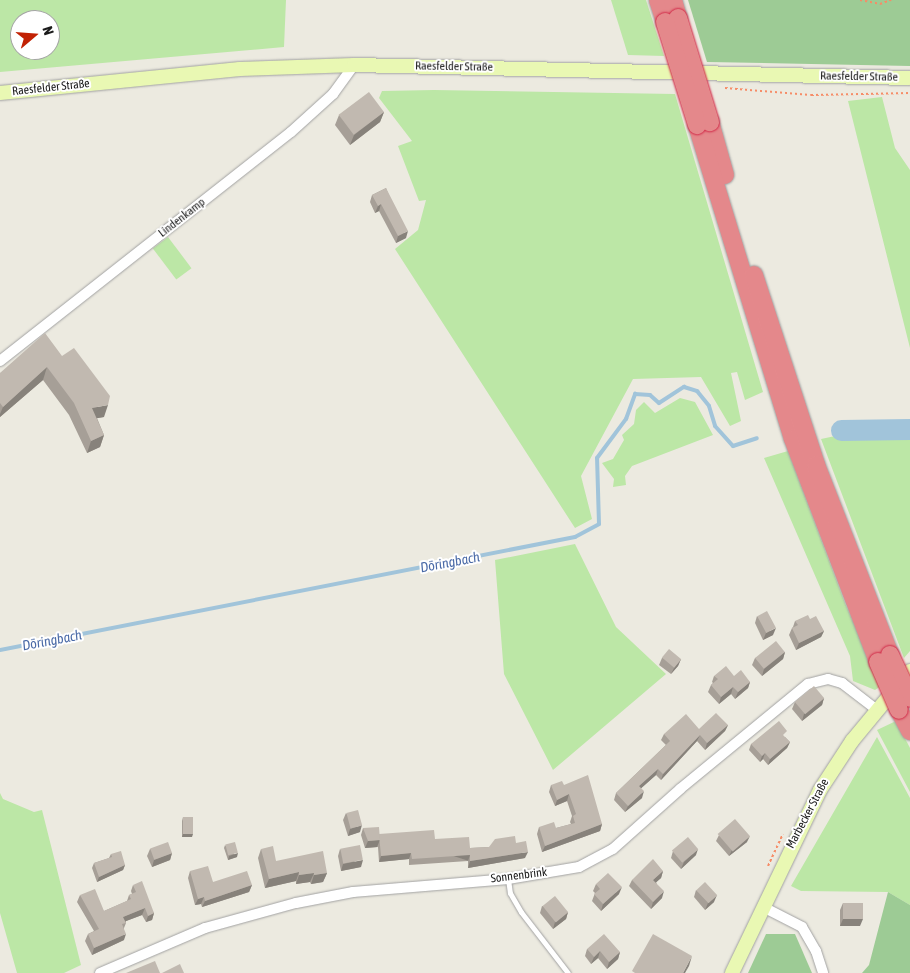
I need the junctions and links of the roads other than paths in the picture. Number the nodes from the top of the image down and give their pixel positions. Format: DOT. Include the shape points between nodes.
graph roads {
  1 [pos="658,0"];
  2 [pos="673,0"];
  3 [pos="672,20"];
  4 [pos="354,65"];
  5 [pos="910,78"];
  6 [pos="0,93"];
  7 [pos="0,361"];
  8 [pos="910,671"];
  9 [pos="906,702"];
  10 [pos="877,710"];
  11 [pos="910,731"];
  12 [pos="508,879"];
  13 [pos="763,907"];
  14 [pos="100,973"];
  15 [pos="568,973"];
  16 [pos="732,973"];
  17 [pos="823,973"];
  1 -- 3 [label="highway"];
  2 -- 3 [label="highway"];
  3 -- 9 [label="highway, bridge" via="796,404 884,659"];
  4 -- 5 [label="main road, Raesfelder Straße"];
  4 -- 6 [label="main road, Raesfelder Straße" via="240,69"];
  4 -- 7 [label="street, Lindenkamp" via="333,94 291,132"];
  8 -- 10 [label="main road, Marbecker Straße"];
  9 -- 11 [label="highway"];
  10 -- 12 [label="street, Sonnenbrink" via="842,683 828,679 808,684 680,789 613,849 579,867"];
  10 -- 13 [label="main road, Marbecker Straße" via="812,803"];
  12 -- 14 [label="street, Sonnenbrink" via="353,892 296,903 205,928"];
  12 -- 15 [label="lane" via="510,893 521,912"];
  13 -- 16 [label="main road, Marbecker Straße"];
  13 -- 17 [label="street" via="802,927 816,951"];
}
